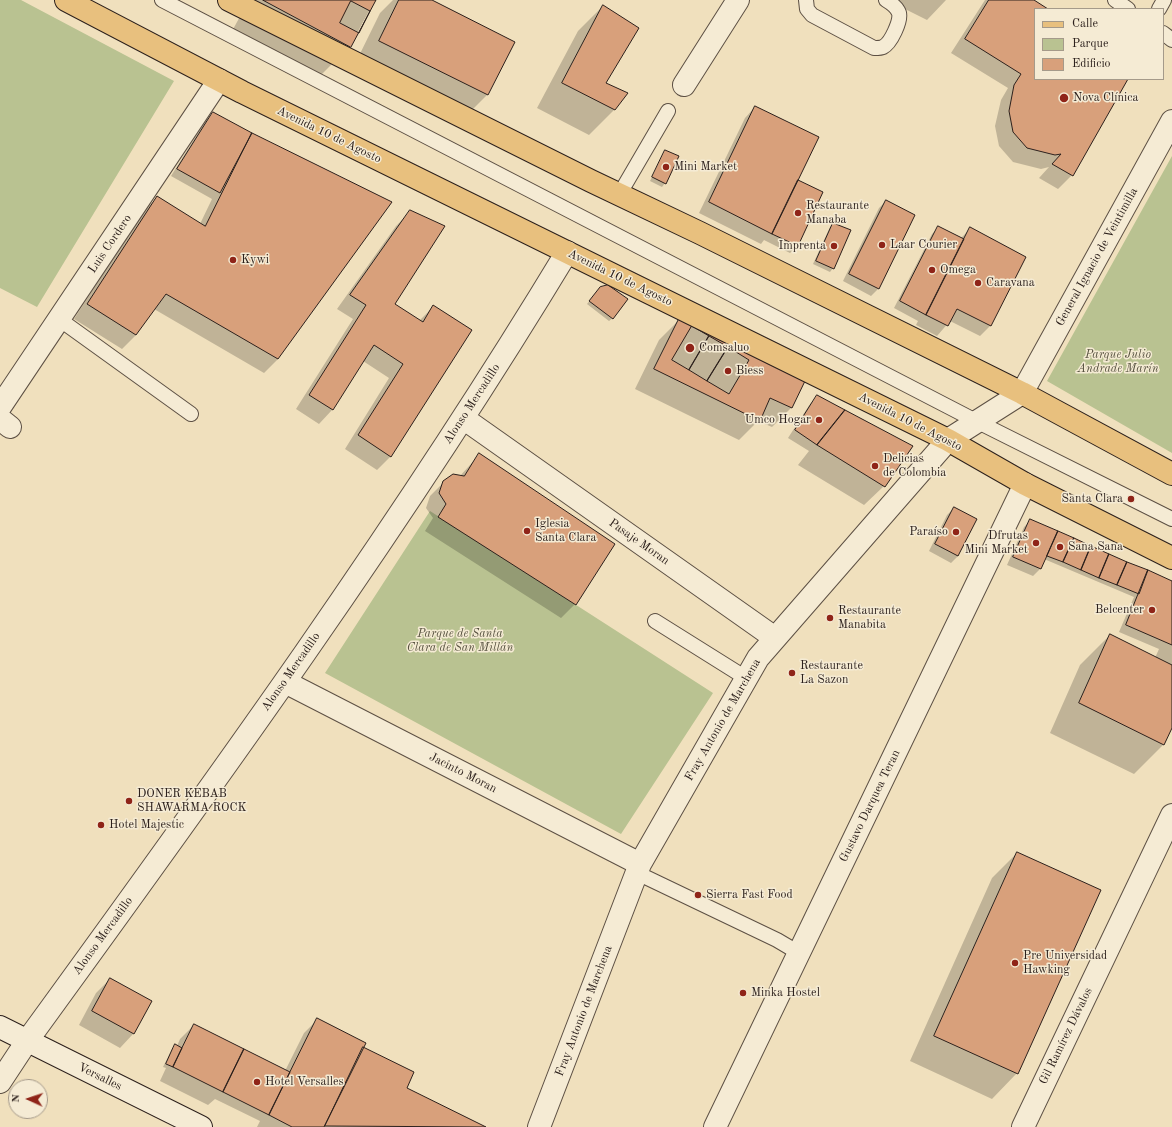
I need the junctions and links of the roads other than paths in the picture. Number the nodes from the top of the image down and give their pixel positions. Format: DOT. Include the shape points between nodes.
graph roads {
  1 [pos="66,0"];
  2 [pos="162,0"];
  3 [pos="738,0"];
  4 [pos="806,0"];
  5 [pos="886,0"];
  6 [pos="1114,0"];
  7 [pos="238,2"];
  8 [pos="1126,8"];
  9 [pos="1164,34"];
  10 [pos="1172,40"];
  11 [pos="219,80"];
  12 [pos="684,85"];
  13 [pos="668,111"];
  14 [pos="1172,121"];
  15 [pos="619,195"];
  16 [pos="567,252"];
  17 [pos="59,319"];
  18 [pos="1022,393"];
  19 [pos="0,407"];
  20 [pos="191,414"];
  21 [pos="463,418"];
  22 [pos="976,421"];
  23 [pos="948,440"];
  24 [pos="1172,474"];
  25 [pos="1024,484"];
  26 [pos="1172,519"];
  27 [pos="1172,558"];
  28 [pos="654,621"];
  29 [pos="775,638"];
  30 [pos="746,678"];
  31 [pos="285,682"];
  32 [pos="1172,815"];
  33 [pos="639,869"];
  34 [pos="799,953"];
  35 [pos="0,1027"];
  36 [pos="26,1041"];
  37 [pos="0,1082"];
  38 [pos="201,1127"];
  39 [pos="539,1127"];
  40 [pos="715,1127"];
  41 [pos="1023,1127"];
  1 -- 11 [label="main road, Avenida 10 de Agosto"];
  2 -- 22 [label="lane"];
  3 -- 12 [label="street"];
  4 -- 5 [label="lane" via="807,9 812,15 874,48 883,47 889,42 899,18 899,12"];
  6 -- 8 [label="lane"];
  7 -- 15 [label="main road"];
  9 -- 10 [label="lane"];
  11 -- 16 [label="main road, Avenida 10 de Agosto"];
  11 -- 17 [label="street, Luis Cordero"];
  13 -- 15 [label="lane"];
  14 -- 18 [label="street, General Ignacio de Veintimilla"];
  15 -- 18 [label="main road"];
  16 -- 21 [label="street, Alonso Mercadillo"];
  16 -- 23 [label="main road, Avenida 10 de Agosto"];
  17 -- 19 [label="street, Luis Cordero"];
  17 -- 20 [label="lane"];
  18 -- 22 [label="street, Fray Antonio de Marchena"];
  18 -- 24 [label="main road"];
  21 -- 29 [label="street, Pasaje Moran"];
  21 -- 31 [label="street, Alonso Mercadillo"];
  22 -- 23 [label="street, Fray Antonio de Marchena"];
  22 -- 26 [label="lane"];
  23 -- 25 [label="main road, Avenida 10 de Agosto"];
  23 -- 29 [label="street, Fray Antonio de Marchena"];
  25 -- 27 [label="main road, Avenida 10 de Agosto"];
  25 -- 34 [label="street, Gustavo Darquea Teran"];
  28 -- 30 [label="lane"];
  29 -- 30 [label="street, Fray Antonio de Marchena" via="758,658"];
  30 -- 33 [label="street, Fray Antonio de Marchena"];
  31 -- 33 [label="street, Jacinto Moran"];
  31 -- 36 [label="street, Alonso Mercadillo"];
  32 -- 41 [label="street, Gil Ramírez Dávalos"];
  33 -- 34 [label="lane"];
  33 -- 39 [label="street, Fray Antonio de Marchena"];
  34 -- 40 [label="street, Gustavo Darquea Teran"];
  35 -- 36 [label="street, Versalles"];
  36 -- 37 [label="street, Alonso Mercadillo"];
  36 -- 38 [label="street, Versalles"];
}
